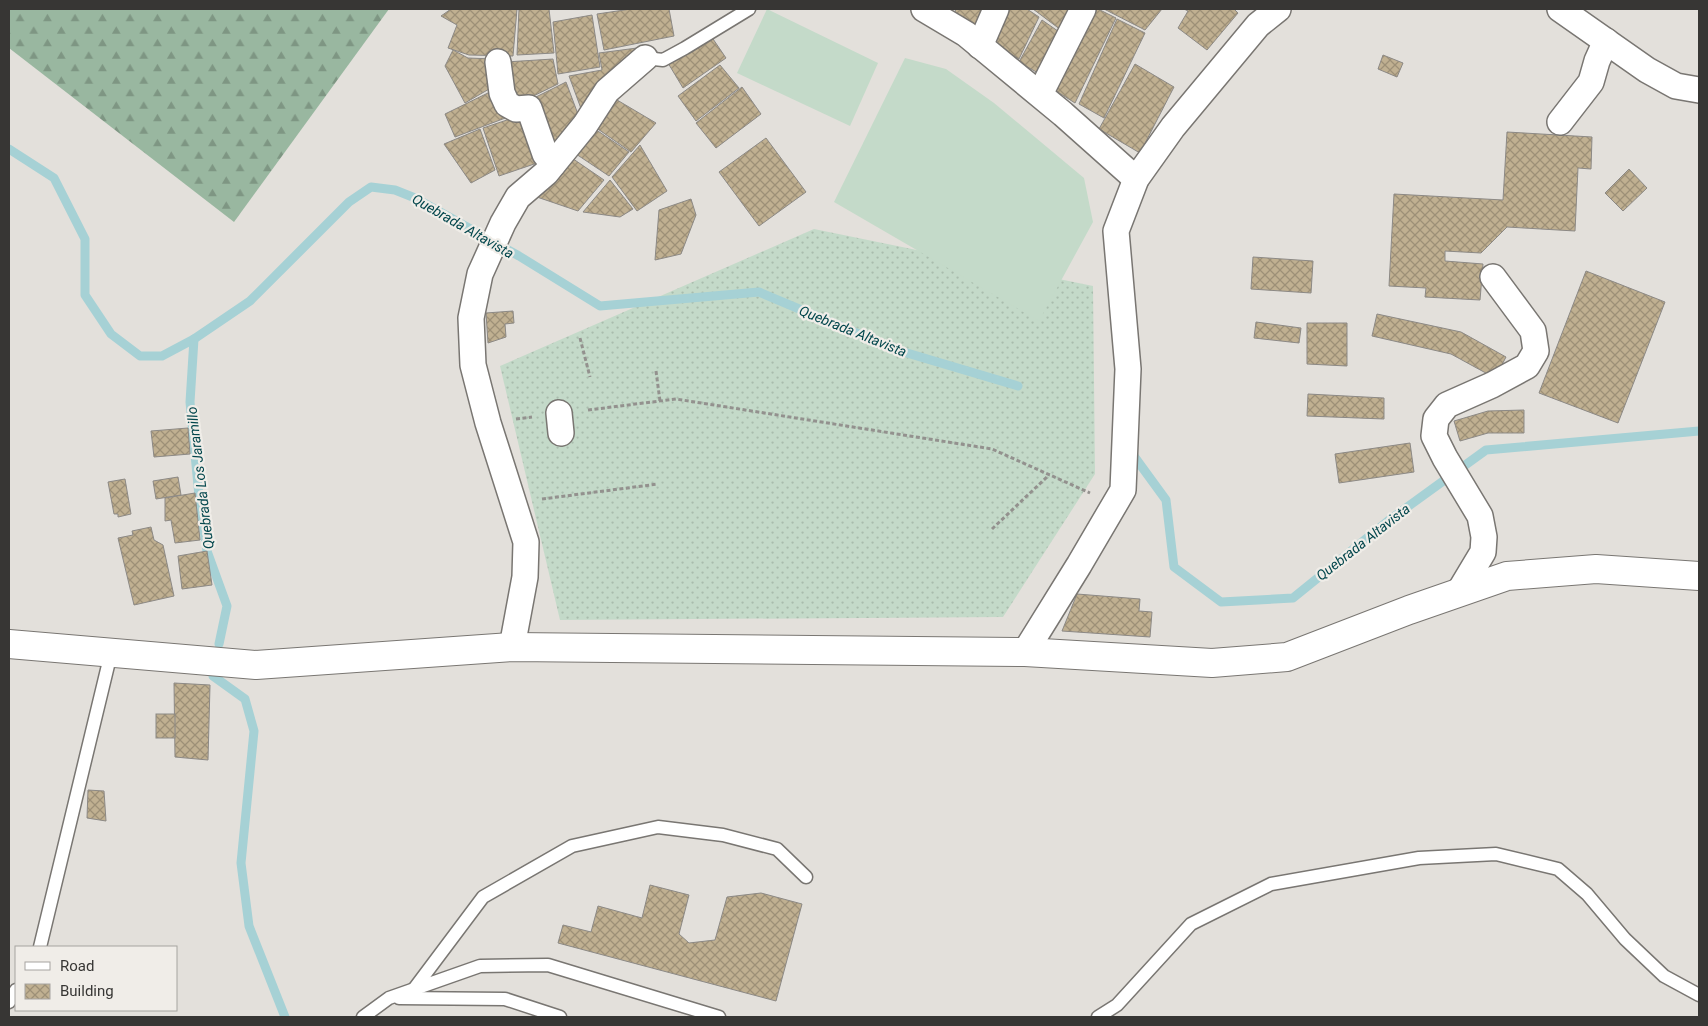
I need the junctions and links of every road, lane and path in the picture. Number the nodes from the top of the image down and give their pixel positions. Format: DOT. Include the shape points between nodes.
graph roads {
  1 [pos="749,9"];
  2 [pos="924,9"];
  3 [pos="996,9"];
  4 [pos="1083,9"];
  5 [pos="1278,9"];
  6 [pos="1560,9"];
  7 [pos="1606,41"];
  8 [pos="980,46"];
  9 [pos="645,58"];
  10 [pos="498,62"];
  11 [pos="1699,90"];
  12 [pos="1040,94"];
  13 [pos="1560,122"];
  14 [pos="553,164"];
  15 [pos="1136,179"];
  16 [pos="1493,277"];
  17 [pos="580,338"];
  18 [pos="656,371"];
  19 [pos="590,377"];
  20 [pos="676,399"];
  21 [pos="660,401"];
  22 [pos="1049,475"];
  23 [pos="658,484"];
  24 [pos="514,502"];
  25 [pos="1115,504"];
  26 [pos="992,529"];
  27 [pos="1699,576"];
  28 [pos="1459,592"];
  29 [pos="9,644"];
  30 [pos="512,647"];
  31 [pos="1024,652"];
  32 [pos="111,653"];
  33 [pos="806,876"];
  34 [pos="40,946"];
  35 [pos="414,989"];
  36 [pos="1699,995"];
  37 [pos="389,998"];
  38 [pos="363,1017"];
  39 [pos="560,1017"];
  40 [pos="718,1017"];
  41 [pos="1098,1017"];
  1 -- 9 [label="lane" via="663,60"];
  2 -- 8 [label="street"];
  3 -- 8 [label="street"];
  4 -- 12 [label="street"];
  5 -- 15 [label="street" via="1258,25 1173,127"];
  6 -- 7 [label="street"];
  7 -- 11 [label="street" via="1676,86"];
  7 -- 13 [label="street" via="1591,82"];
  8 -- 12 [label="street"];
  9 -- 14 [label="street" via="607,91 585,125"];
  10 -- 14 [label="street" via="507,104 516,109 529,108 545,154"];
  12 -- 15 [label="street"];
  14 -- 24 [label="street" via="518,197 503,223 480,274 471,318 473,366"];
  15 -- 25 [label="street" via="1116,231 1128,369 1123,490"];
  16 -- 28 [label="street" via="1533,331 1536,351 1527,366 1446,405 1436,419 1434,436 1480,516 1484,537 1483,552"];
  17 -- 19 [label="path"];
  18 -- 21 [label="path"];
  20 -- 22 [label="path" via="992,449"];
  22 -- 25 [label="path"];
  22 -- 26 [label="path"];
  23 -- 24 [label="path"];
  24 -- 30 [label="street" via="526,542 525,577"];
  25 -- 31 [label="street"];
  27 -- 28 [label="street" via="1596,569 1507,576"];
  28 -- 31 [label="street" via="1287,657 1212,663"];
  29 -- 32 [label="street"];
  30 -- 31 [label="street"];
  30 -- 32 [label="street" via="256,665"];
  32 -- 34 [label="lane"];
  33 -- 35 [label="lane" via="777,849 723,835 658,827 572,846 483,897"];
  35 -- 37 [label="lane"];
  35 -- 40 [label="lane" via="480,966 548,965"];
  36 -- 41 [label="lane" via="1664,976 1625,939 1587,894 1558,869 1496,854 1419,858 1271,884 1191,924 1116,1005"];
  37 -- 38 [label="lane"];
  37 -- 39 [label="lane" via="504,999"];
}
